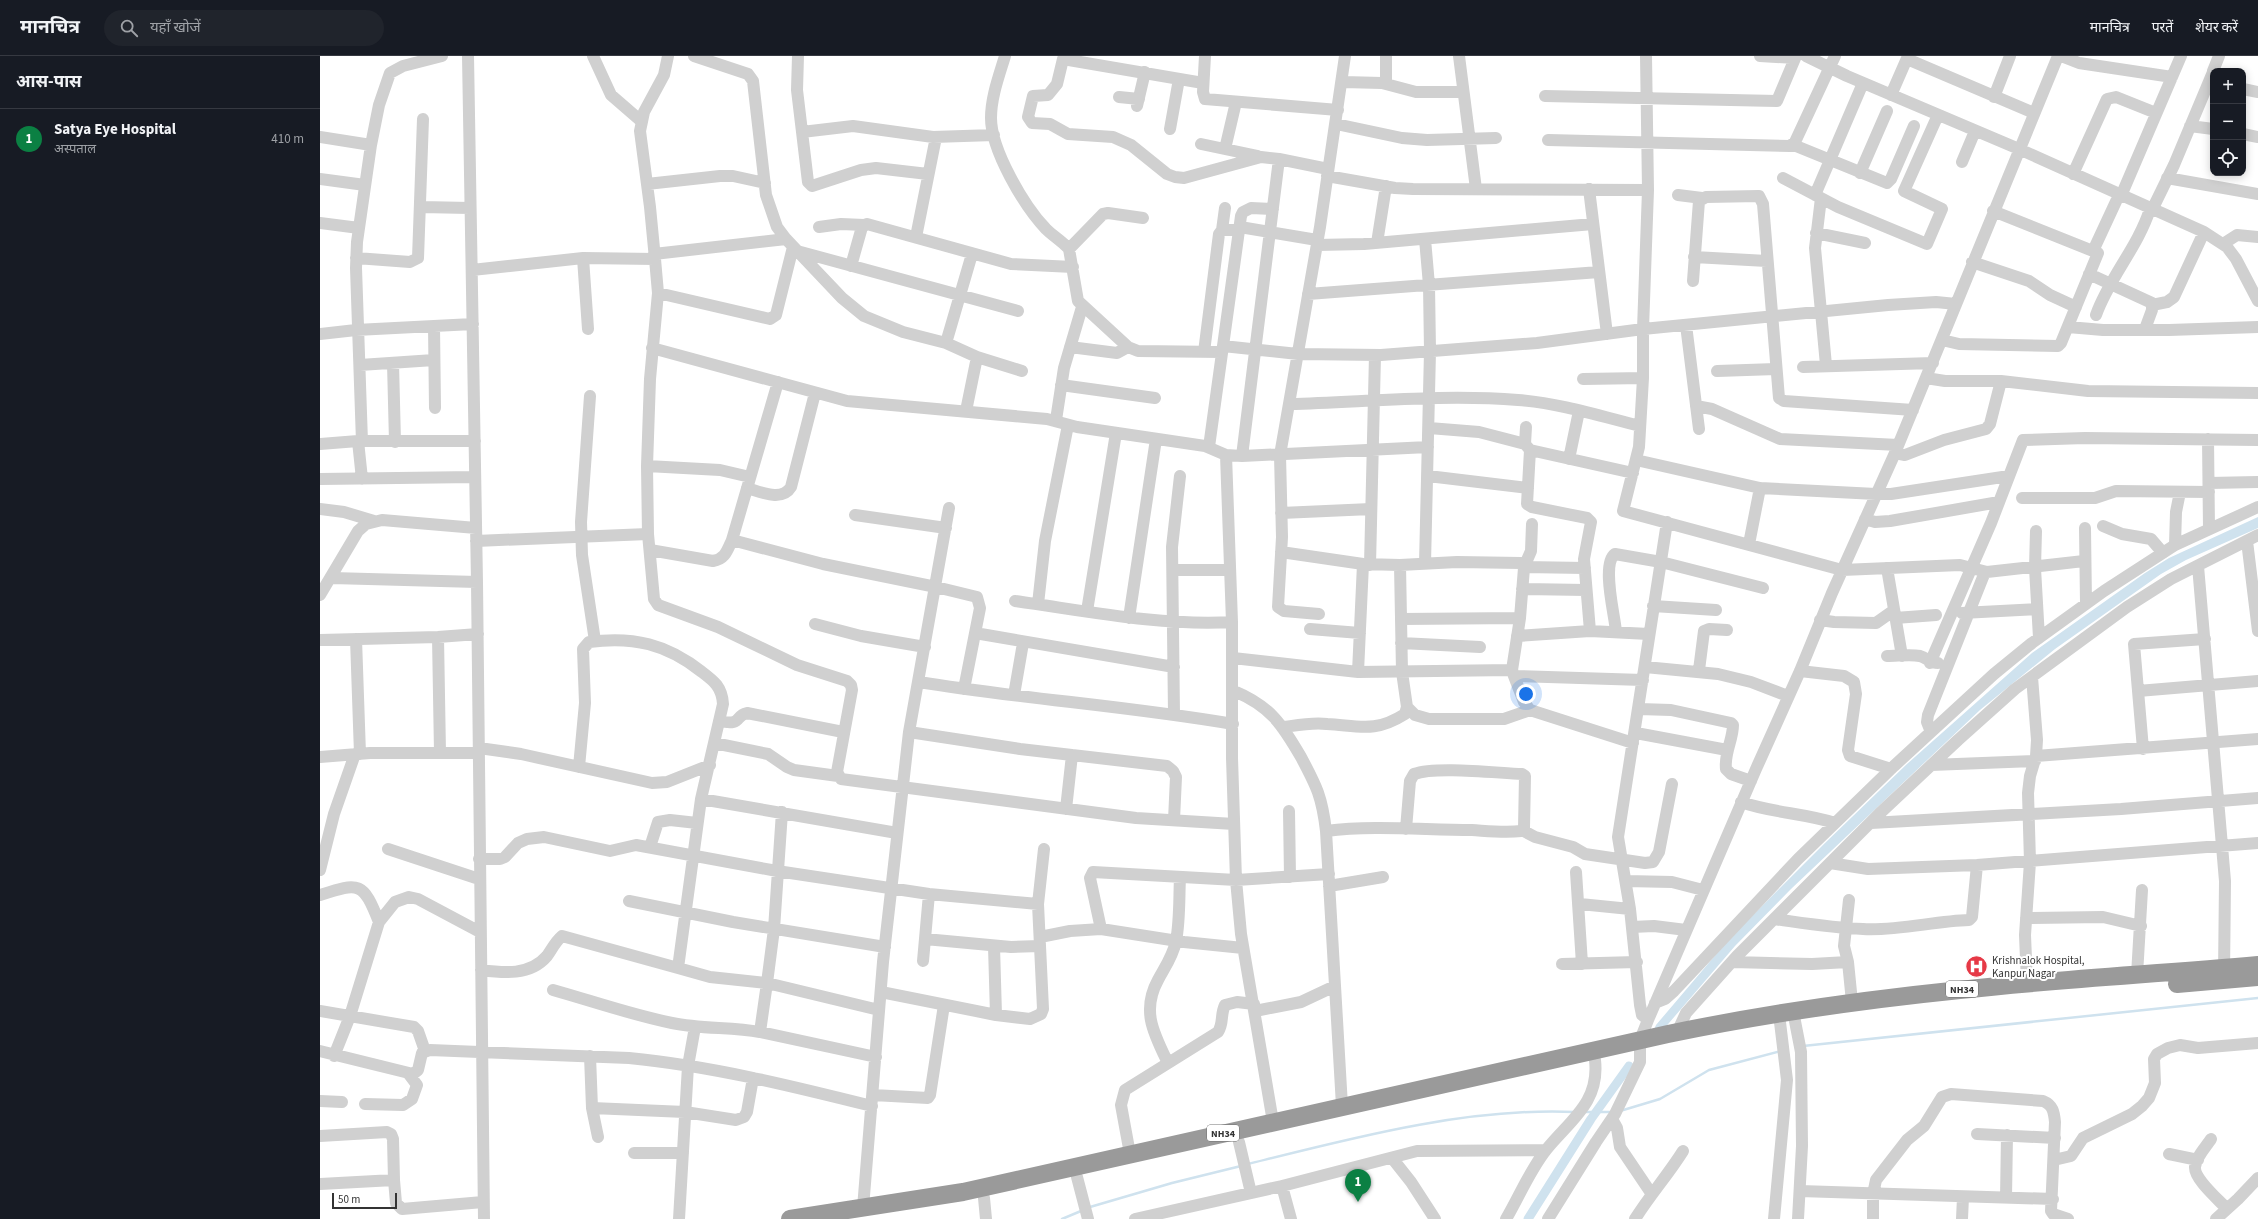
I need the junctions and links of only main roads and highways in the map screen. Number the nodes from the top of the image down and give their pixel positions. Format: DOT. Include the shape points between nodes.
graph roads {
  1 [pos="2258,965"];
  2 [pos="2224,973"];
  3 [pos="2258,977"];
  4 [pos="1788,1025"];
  5 [pos="1658,1040"];
  6 [pos="861,1214"];
  7 [pos="790,1219"];
  1 -- 2 [label="highway, NH34"];
  2 -- 3 [label="highway, NH34"];
  2 -- 4 [label="highway, NH34" via="1908,1006"];
  2 -- 4 [label="highway, NH34" via="2137,975 2027,983 1852,1002"];
  4 -- 5 [label="highway, NH34"];
  5 -- 6 [label="highway, NH34" via="1342,1106"];
  5 -- 6 [label="highway, NH34" via="1595,1060 1242,1156 934,1208"];
  6 -- 7 [label="highway, NH34"];
}
